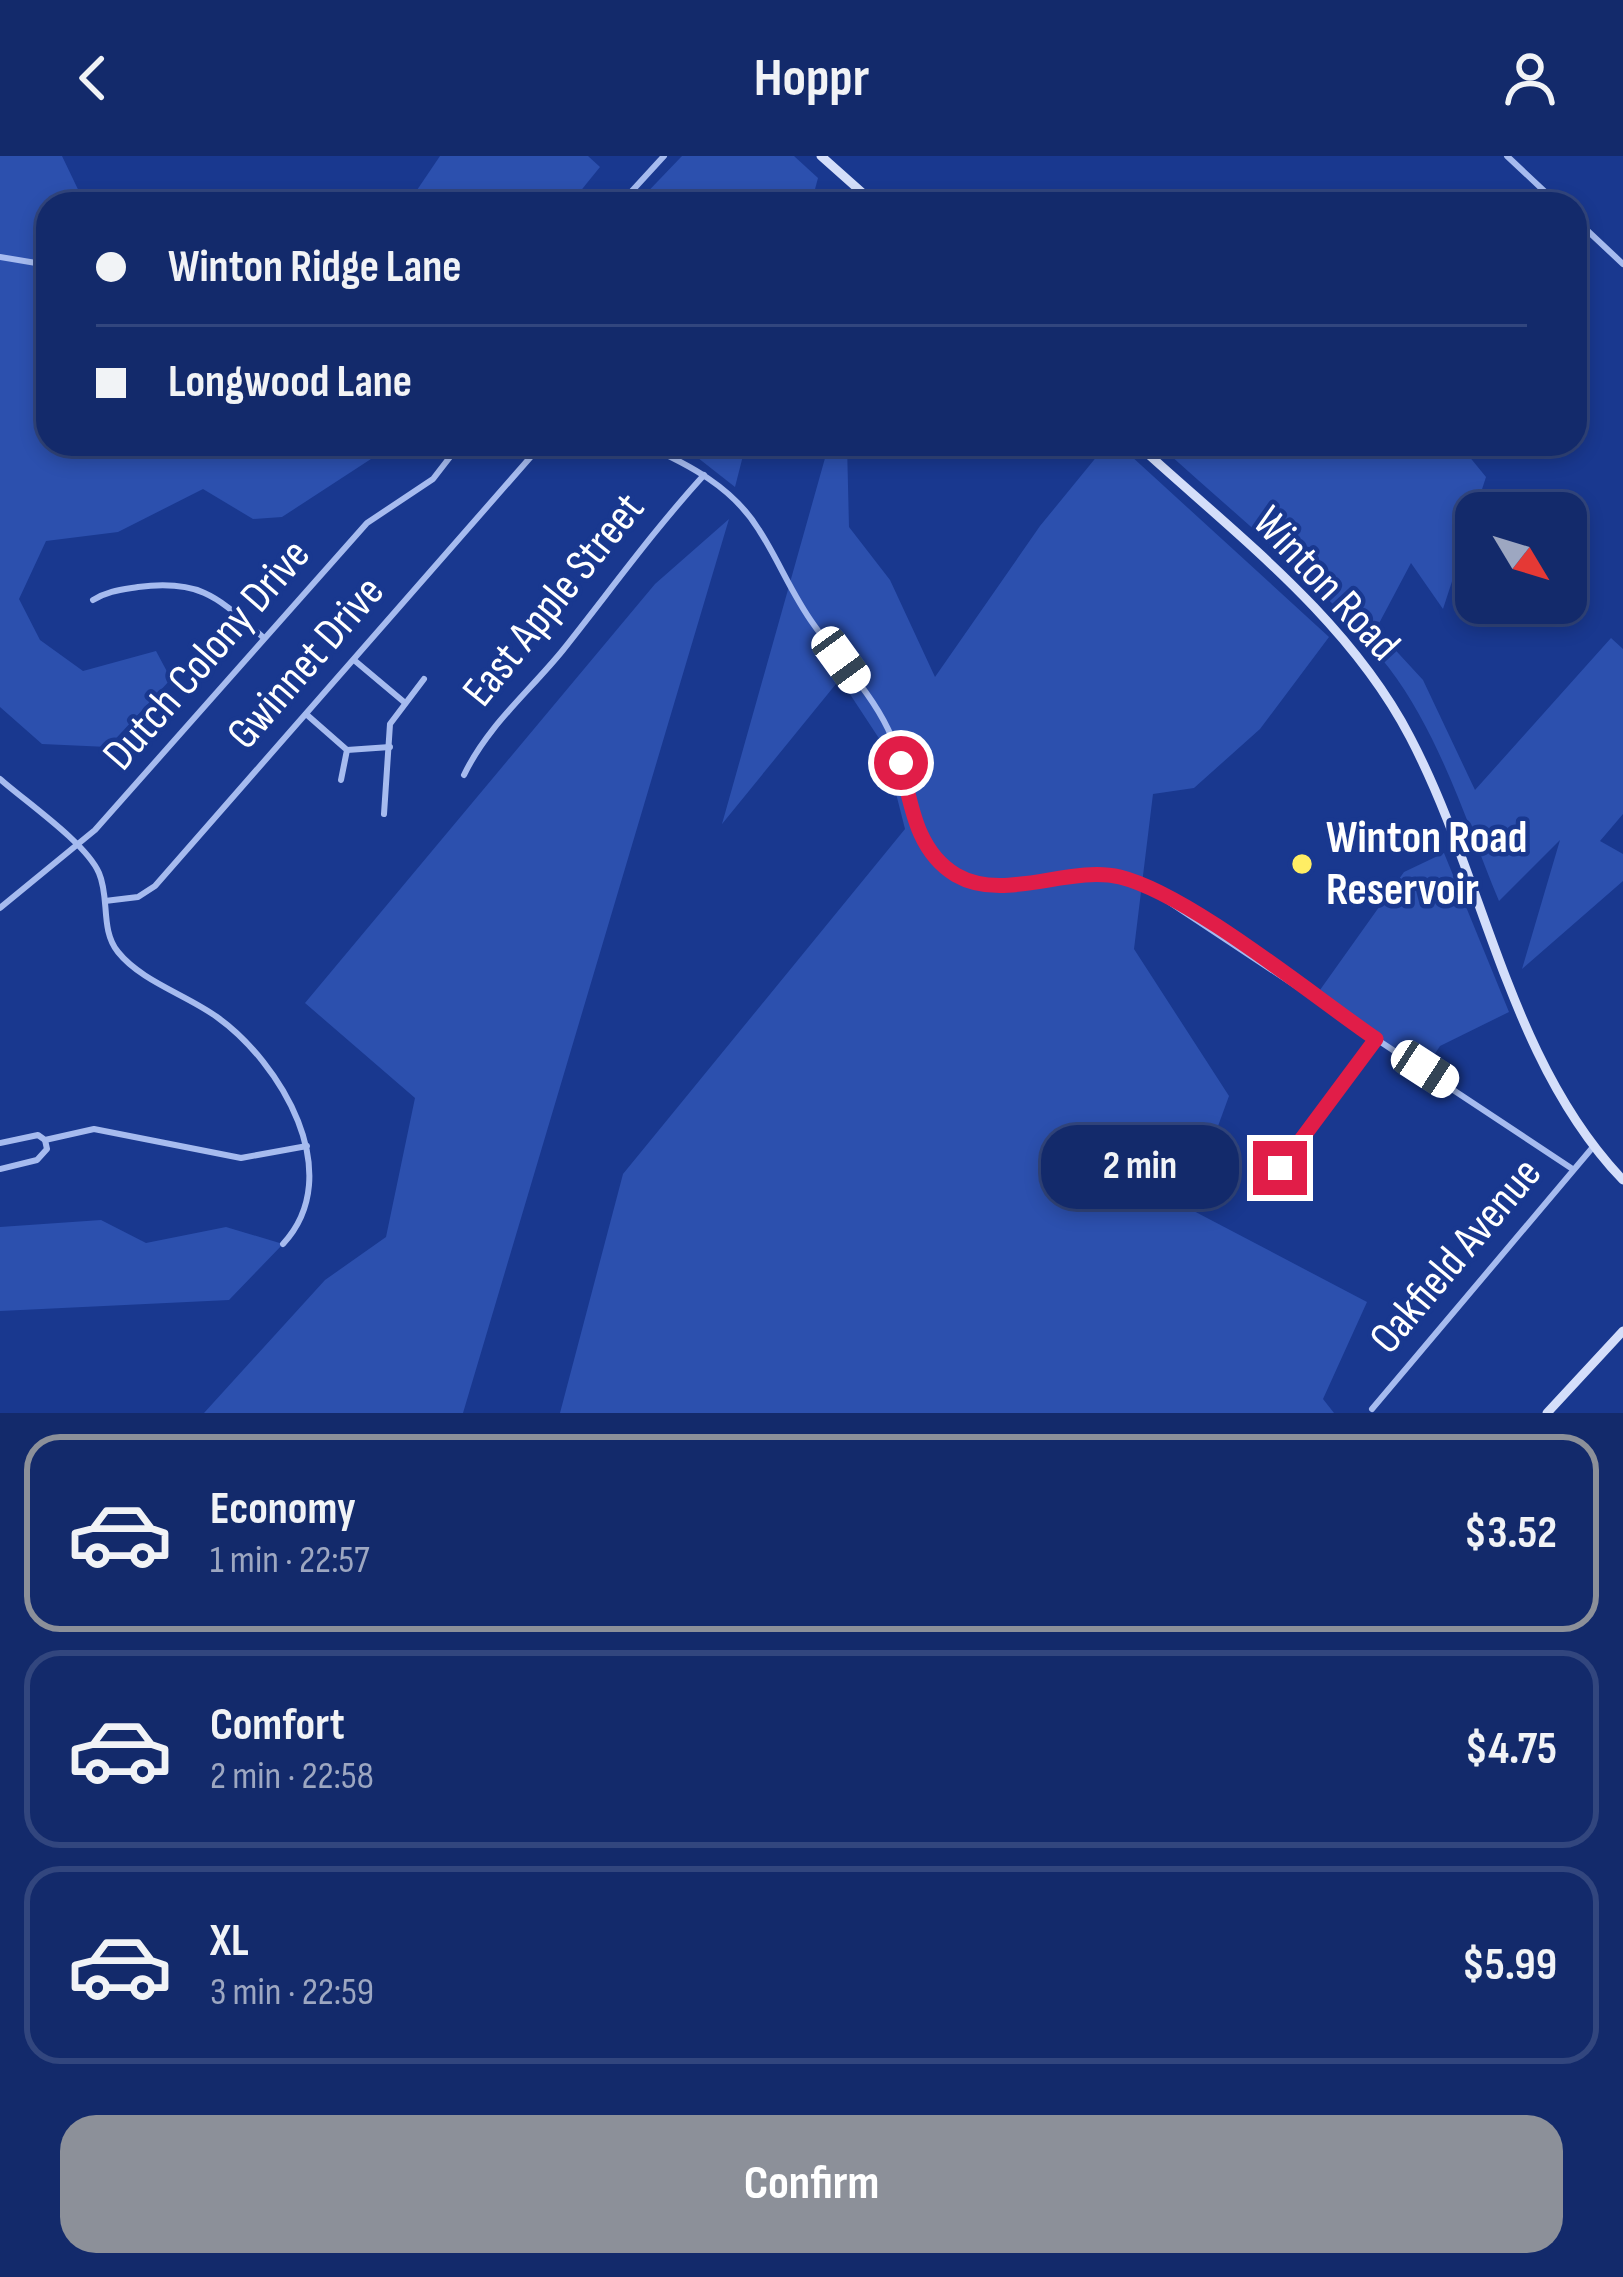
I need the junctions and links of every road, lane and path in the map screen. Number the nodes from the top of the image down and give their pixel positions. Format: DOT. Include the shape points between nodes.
graph roads {
  1 [pos="664,156"];
  2 [pos="821,156"];
  3 [pos="1507,156"];
  4 [pos="631,192"];
  5 [pos="862,192"];
  6 [pos="1545,192"];
  7 [pos="1587,230"];
  8 [pos="0,257"];
  9 [pos="36,263"];
  10 [pos="1623,264"];
  11 [pos="451,456"];
  12 [pos="532,456"];
  13 [pos="667,456"];
  14 [pos="1150,456"];
  15 [pos="704,475"];
  16 [pos="93,600"];
  17 [pos="264,638"];
  18 [pos="354,660"];
  19 [pos="424,679"];
  20 [pos="404,702"];
  21 [pos="306,714"];
  22 [pos="390,746"];
  23 [pos="347,749"];
  24 [pos="464,775"];
  25 [pos="0,779"];
  26 [pos="341,780"];
  27 [pos="384,814"];
  28 [pos="76,846"];
  29 [pos="105,901"];
  30 [pos="0,908"];
  31 [pos="1376,1039"];
  32 [pos="45,1140"];
  33 [pos="0,1143"];
  34 [pos="307,1146"];
  35 [pos="1593,1147"];
  36 [pos="0,1168"];
  37 [pos="1280,1168"];
  38 [pos="1571,1168"];
  39 [pos="1623,1180"];
  40 [pos="283,1244"];
  41 [pos="1623,1331"];
  42 [pos="1372,1409"];
  43 [pos="1547,1413"];
  1 -- 4 [label="street"];
  2 -- 5 [label="main road"];
  3 -- 6 [label="street"];
  7 -- 10 [label="street"];
  8 -- 9 [label="street"];
  11 -- 17 [label="street, Dutch Colony Drive" via="433,479 367,523"];
  12 -- 18 [label="street, Gwinnet Drive"];
  13 -- 15 [label="street"];
  14 -- 35 [label="main road, Winton Road" via="1312,606 1394,708 1432,783 1546,1070"];
  15 -- 24 [label="street, East Apple Street" via="494,725"];
  15 -- 31 [label="street" via="748,513 800,605 879,713 920,836 944,866 986,884 1096,874 1148,887"];
  16 -- 17 [label="street" via="107,591 189,585"];
  17 -- 28 [label="street, Dutch Colony Drive"];
  18 -- 20 [label="street"];
  18 -- 21 [label="street, Gwinnet Drive"];
  19 -- 20 [label="street"];
  20 -- 22 [label="street" via="390,724"];
  21 -- 23 [label="street"];
  21 -- 29 [label="street, Gwinnet Drive" via="150,890"];
  22 -- 23 [label="street"];
  22 -- 27 [label="street"];
  23 -- 26 [label="street"];
  25 -- 28 [label="street"];
  28 -- 29 [label="street" via="99,872"];
  28 -- 30 [label="street, Dutch Colony Drive"];
  29 -- 34 [label="street" via="108,935 120,955 244,1040 295,1114"];
  31 -- 37 [label="street"];
  31 -- 38 [label="street"];
  32 -- 33 [label="street"];
  32 -- 34 [label="street" via="94,1129 241,1159"];
  32 -- 36 [label="street" via="37,1160"];
  34 -- 40 [label="street" via="304,1205"];
  35 -- 38 [label="street, Oakfield Avenue"];
  35 -- 39 [label="main road, Winton Road"];
  38 -- 42 [label="street, Oakfield Avenue"];
  41 -- 43 [label="main road"];
}
